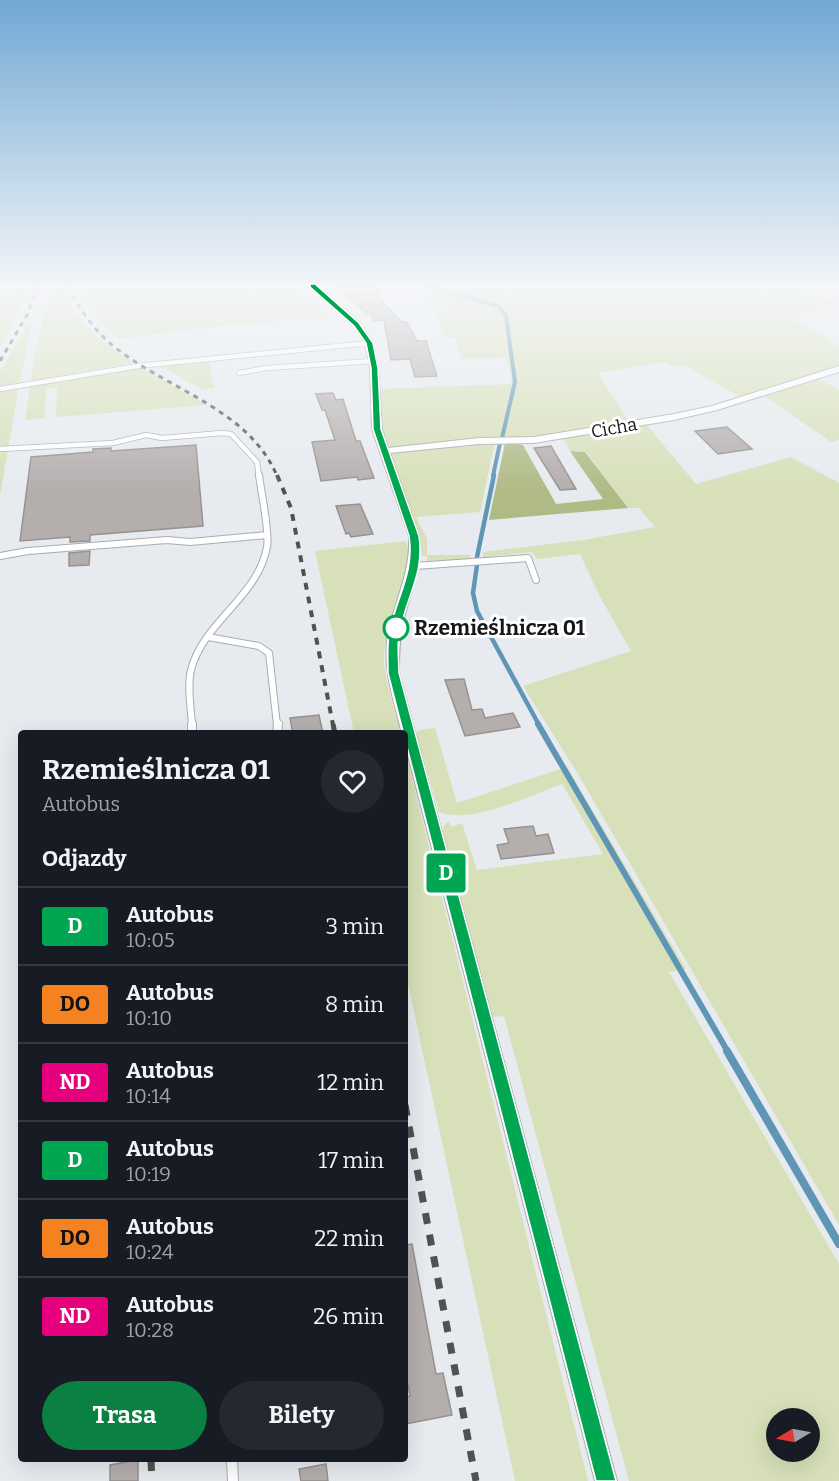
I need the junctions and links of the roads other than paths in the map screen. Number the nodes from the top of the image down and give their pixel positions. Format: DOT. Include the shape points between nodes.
graph roads {
  1 [pos="212,355"];
  2 [pos="372,355"];
  3 [pos="373,361"];
  4 [pos="839,369"];
  5 [pos="239,373"];
  6 [pos="0,389"];
  7 [pos="0,449"];
  8 [pos="383,451"];
  9 [pos="267,535"];
  10 [pos="0,556"];
  11 [pos="416,566"];
  12 [pos="536,580"];
  13 [pos="208,636"];
  14 [pos="192,730"];
  15 [pos="277,730"];
  16 [pos="232,1462"];
  17 [pos="233,1481"];
  18 [pos="606,1481"];
  1 -- 6 [label="lane"];
  2 -- 3 [label="street"];
  3 -- 5 [label="lane"];
  3 -- 8 [label="street" via="377,429"];
  4 -- 8 [label="street, Cicha" via="674,417 534,440"];
  7 -- 9 [label="lane" via="113,443 142,435 162,438 227,433 243,444 257,462"];
  8 -- 11 [label="street" via="414,536"];
  9 -- 10 [label="lane" via="28,550"];
  9 -- 13 [label="lane" via="261,565"];
  11 -- 12 [label="lane" via="528,558"];
  11 -- 18 [label="street" via="394,636 393,673"];
  13 -- 14 [label="lane" via="195,655 190,672"];
  13 -- 15 [label="lane" via="259,646 269,653"];
  16 -- 17 [label="lane"];
}
